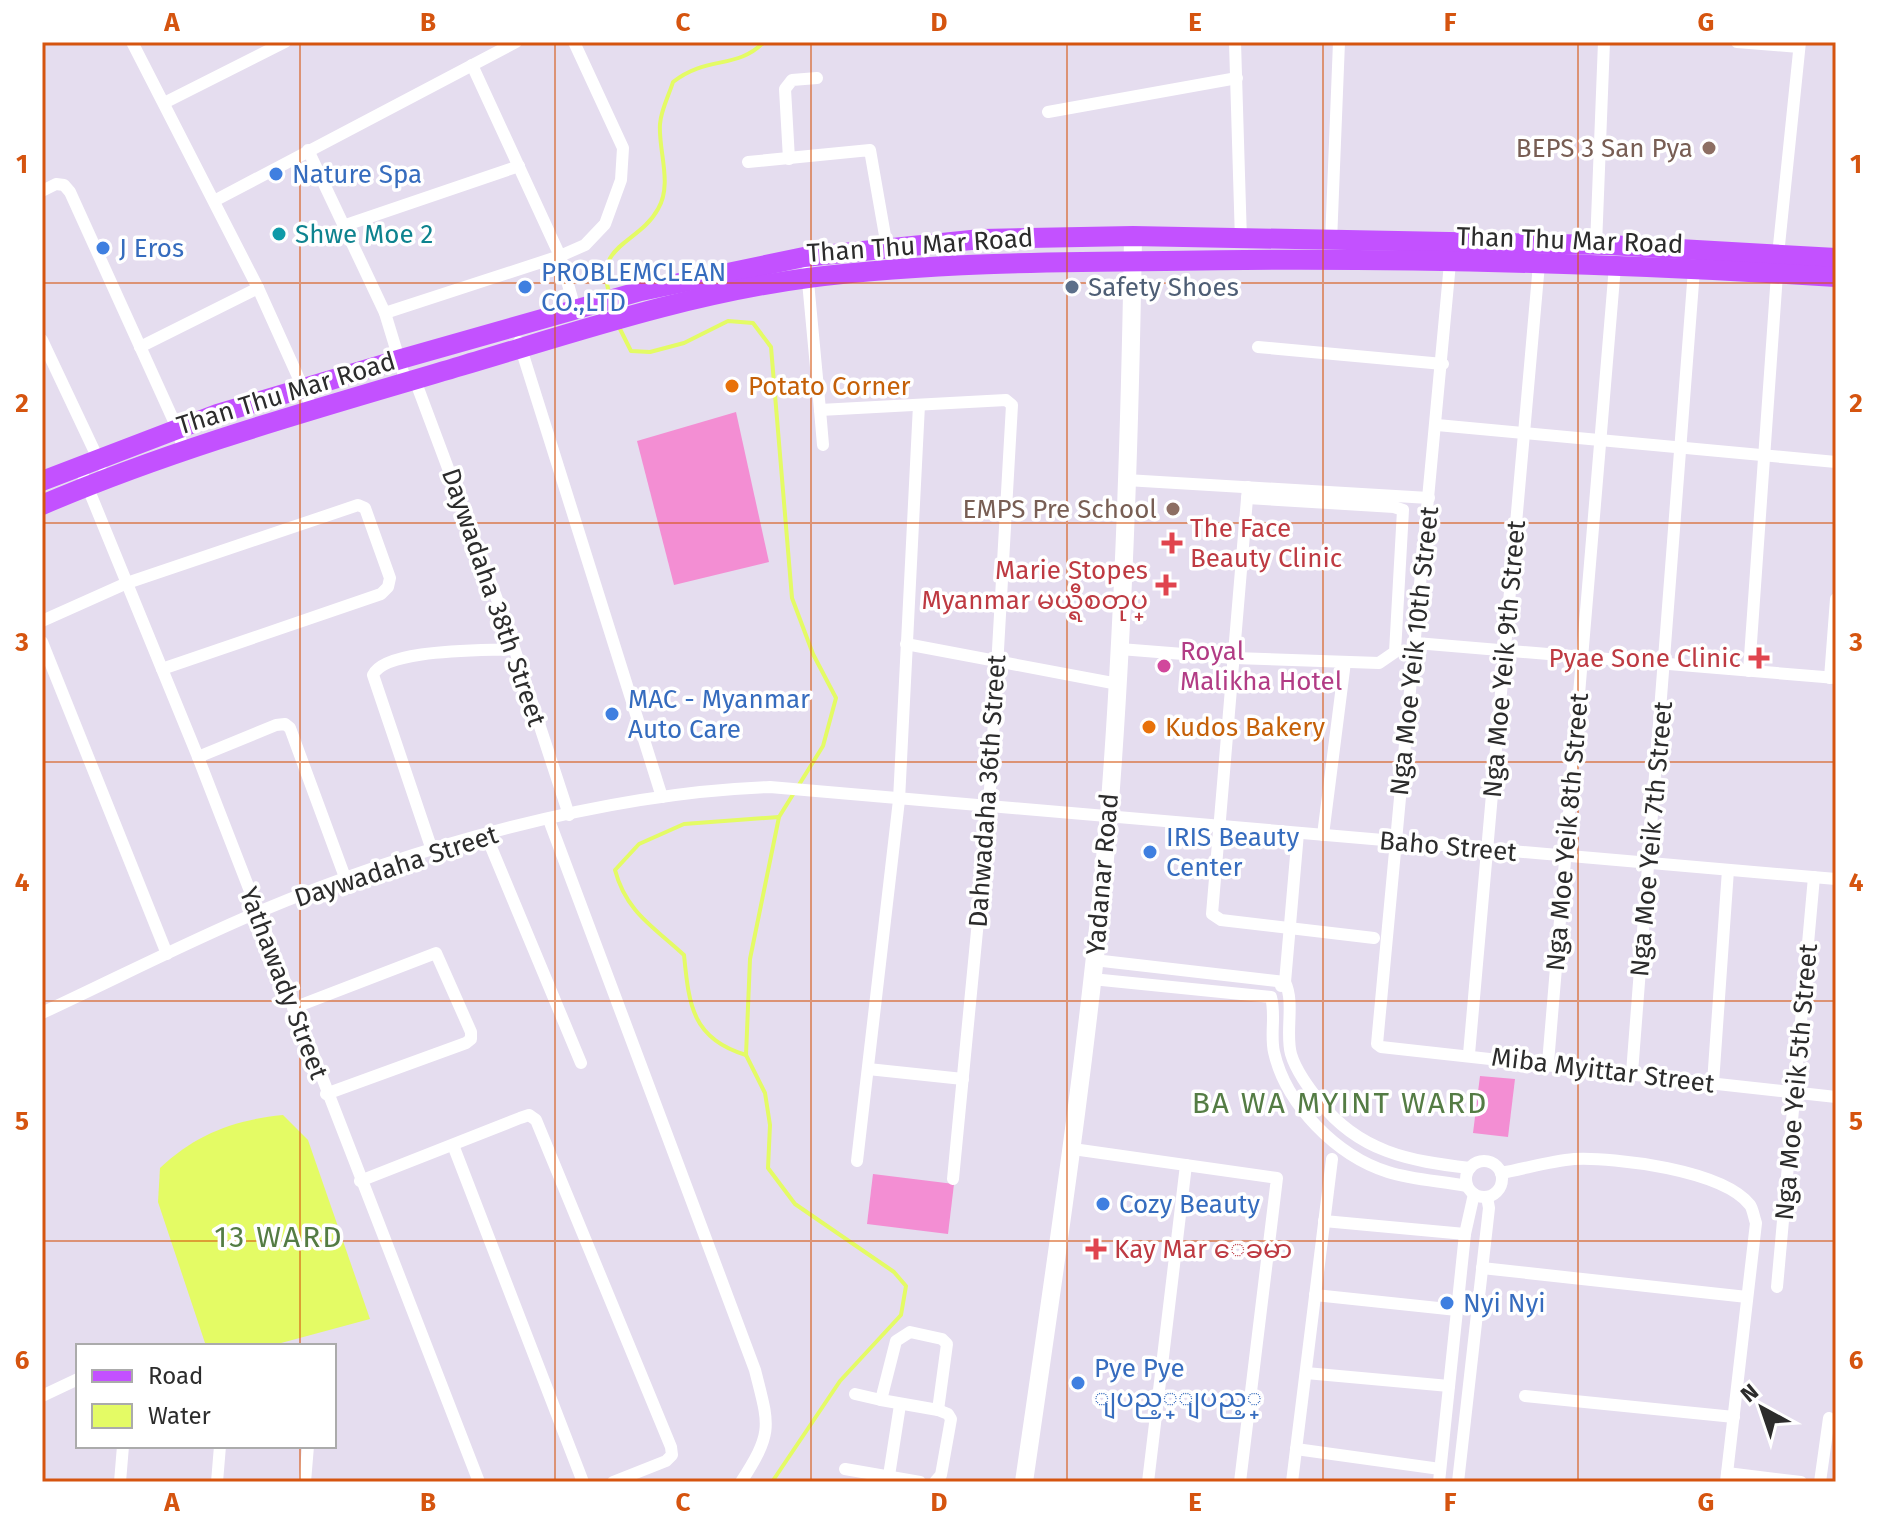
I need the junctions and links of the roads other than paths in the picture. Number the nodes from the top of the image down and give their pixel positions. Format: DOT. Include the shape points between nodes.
graph roads {
  1 [pos="132,42"];
  2 [pos="285,42"];
  3 [pos="516,42"];
  4 [pos="574,42"];
  5 [pos="1235,42"];
  6 [pos="1339,42"];
  7 [pos="1604,42"];
  8 [pos="1737,42"];
  9 [pos="1799,45"];
  10 [pos="472,65"];
  11 [pos="817,78"];
  12 [pos="1237,78"];
  13 [pos="164,103"];
  14 [pos="1048,112"];
  15 [pos="308,150"];
  16 [pos="789,159"];
  17 [pos="748,162"];
  18 [pos="519,166"];
  19 [pos="42,191"];
  20 [pos="214,201"];
  21 [pos="343,226"];
  22 [pos="1133,236"];
  23 [pos="1241,241"];
  24 [pos="1331,242"];
  25 [pos="887,247"];
  26 [pos="560,256"];
  27 [pos="1607,256"];
  28 [pos="804,257"];
  29 [pos="1836,258"];
  30 [pos="1132,261"];
  31 [pos="1450,263"];
  32 [pos="1539,264"];
  33 [pos="1778,264"];
  34 [pos="1694,270"];
  35 [pos="1836,277"];
  36 [pos="808,278"];
  37 [pos="258,288"];
  38 [pos="643,301"];
  39 [pos="385,313"];
  40 [pos="583,314"];
  41 [pos="514,326"];
  42 [pos="42,340"];
  43 [pos="140,347"];
  44 [pos="1258,347"];
  45 [pos="521,348"];
  46 [pos="401,359"];
  47 [pos="1443,364"];
  48 [pos="411,381"];
  49 [pos="306,387"];
  50 [pos="919,405"];
  51 [pos="313,410"];
  52 [pos="820,410"];
  53 [pos="1437,425"];
  54 [pos="177,428"];
  55 [pos="1524,433"];
  56 [pos="1599,440"];
  57 [pos="823,445"];
  58 [pos="1682,448"];
  59 [pos="184,451"];
  60 [pos="1764,455"];
  61 [pos="98,457"];
  62 [pos="1836,462"];
  63 [pos="79,466"];
  64 [pos="1126,480"];
  65 [pos="42,481"];
  66 [pos="98,482"];
  67 [pos="1248,492"];
  68 [pos="1429,498"];
  69 [pos="42,505"];
  70 [pos="127,583"];
  71 [pos="1836,599"];
  72 [pos="42,621"];
  73 [pos="42,642"];
  74 [pos="1416,643"];
  75 [pos="906,644"];
  76 [pos="514,649"];
  77 [pos="1120,649"];
  78 [pos="1505,650"];
  79 [pos="1582,657"];
  80 [pos="1234,658"];
  81 [pos="997,660"];
  82 [pos="1345,662"];
  83 [pos="1665,664"];
  84 [pos="162,669"];
  85 [pos="1749,671"];
  86 [pos="1833,678"];
  87 [pos="1118,684"];
  88 [pos="198,757"];
  89 [pos="662,797"];
  90 [pos="899,800"];
  91 [pos="989,807"];
  92 [pos="569,815"];
  93 [pos="1108,817"];
  94 [pos="549,820"];
  95 [pos="1219,827"];
  96 [pos="1298,833"];
  97 [pos="486,835"];
  98 [pos="1323,835"];
  99 [pos="1395,841"];
  100 [pos="1487,849"];
  101 [pos="432,850"];
  102 [pos="1565,856"];
  103 [pos="1649,863"];
  104 [pos="1728,870"];
  105 [pos="1814,877"];
  106 [pos="1836,879"];
  107 [pos="346,880"];
  108 [pos="257,913"];
  109 [pos="1289,930"];
  110 [pos="1374,938"];
  111 [pos="167,954"];
  112 [pos="1093,969"];
  113 [pos="1285,982"];
  114 [pos="1271,997"];
  115 [pos="293,1008"];
  116 [pos="42,1013"];
  117 [pos="1376,1038"];
  118 [pos="1469,1054"];
  119 [pos="581,1063"];
  120 [pos="1548,1063"];
  121 [pos="868,1069"];
  122 [pos="1632,1073"];
  123 [pos="963,1079"];
  124 [pos="1713,1083"];
  125 [pos="1795,1093"];
  126 [pos="326,1094"];
  127 [pos="1836,1097"];
  128 [pos="453,1145"];
  129 [pos="1073,1149"];
  130 [pos="1332,1159"];
  131 [pos="857,1161"];
  132 [pos="1186,1165"];
  133 [pos="1470,1168"];
  134 [pos="1501,1173"];
  135 [pos="953,1179"];
  136 [pos="360,1181"];
  137 [pos="1476,1192"];
  138 [pos="1324,1221"];
  139 [pos="1465,1234"];
  140 [pos="1482,1268"];
  141 [pos="1777,1287"];
  142 [pos="1315,1295"];
  143 [pos="1747,1297"];
  144 [pos="1457,1310"];
  145 [pos="1306,1373"];
  146 [pos="76,1380"];
  147 [pos="1449,1386"];
  148 [pos="855,1394"];
  149 [pos="42,1396"];
  150 [pos="1525,1396"];
  151 [pos="881,1400"];
  152 [pos="900,1405"];
  153 [pos="938,1410"];
  154 [pos="1734,1417"];
  155 [pos="1829,1418"];
  156 [pos="123,1448"];
  157 [pos="220,1448"];
  158 [pos="308,1448"];
  159 [pos="1296,1449"];
  160 [pos="845,1469"];
  161 [pos="1440,1476"];
  162 [pos="1726,1478"];
  163 [pos="888,1480"];
  164 [pos="120,1482"];
  165 [pos="217,1482"];
  166 [pos="305,1482"];
  167 [pos="479,1482"];
  168 [pos="583,1482"];
  169 [pos="613,1482"];
  170 [pos="741,1482"];
  171 [pos="920,1482"];
  172 [pos="935,1482"];
  173 [pos="1024,1482"];
  174 [pos="1033,1482"];
  175 [pos="1148,1482"];
  176 [pos="1240,1482"];
  177 [pos="1292,1482"];
  178 [pos="1458,1482"];
  179 [pos="1801,1482"];
  180 [pos="1820,1482"];
  1 -- 13 [label="street"];
  2 -- 13 [label="street"];
  3 -- 10 [label="street"];
  4 -- 26 [label="street" via="623,148 621,180 605,224 585,245"];
  5 -- 12 [label="street"];
  6 -- 24 [label="street"];
  7 -- 27 [label="street, Nga Moe Yeik 8th Street"];
  8 -- 9 [label="street"];
  9 -- 33 [label="street"];
  10 -- 15 [label="street"];
  10 -- 18 [label="street"];
  11 -- 16 [label="street" via="792,80 785,89"];
  12 -- 14 [label="street"];
  12 -- 23 [label="street"];
  13 -- 20 [label="street"];
  15 -- 20 [label="street"];
  15 -- 21 [label="street, Daywadaha 38th Street"];
  16 -- 17 [label="street"];
  16 -- 25 [label="street" via="870,150"];
  18 -- 21 [label="street"];
  18 -- 26 [label="street"];
  19 -- 43 [label="street" via="64,185"];
  20 -- 37 [label="street"];
  21 -- 39 [label="street, Daywadaha 38th Street"];
  22 -- 23 [label="main road, Than Thu Mar Road"];
  22 -- 25 [label="main road, Than Thu Mar Road"];
  22 -- 30 [label="main road, Yadanar Road"];
  23 -- 24 [label="main road, Than Thu Mar Road"];
  24 -- 27 [label="main road, Than Thu Mar Road"];
  25 -- 28 [label="main road, Than Thu Mar Road"];
  26 -- 39 [label="street"];
  26 -- 40 [label="street"];
  27 -- 32 [label="main road, Than Thu Mar Road"];
  27 -- 33 [label="main road, Than Thu Mar Road"];
  27 -- 34 [label="main road, Than Thu Mar Road"];
  27 -- 56 [label="street, Nga Moe Yeik 8th Street"];
  28 -- 36 [label="street"];
  28 -- 38 [label="main road, Than Thu Mar Road"];
  29 -- 33 [label="main road, Than Thu Mar Road"];
  30 -- 31 [label="main road, Than Thu Mar Road"];
  30 -- 36 [label="main road, Than Thu Mar Road" via="1002,262"];
  30 -- 64 [label="main road, Yadanar Road"];
  31 -- 32 [label="main road, Than Thu Mar Road"];
  31 -- 47 [label="street, Nga Moe Yeik 10th Street"];
  32 -- 55 [label="street, Nga Moe Yeik 9th Street"];
  33 -- 34 [label="main road, Than Thu Mar Road"];
  33 -- 35 [label="main road, Than Thu Mar Road"];
  33 -- 60 [label="street"];
  34 -- 58 [label="street, Nga Moe Yeik 7th Street"];
  36 -- 38 [label="main road, Than Thu Mar Road"];
  36 -- 52 [label="street"];
  37 -- 43 [label="street"];
  37 -- 49 [label="street"];
  38 -- 40 [label="main road, Than Thu Mar Road"];
  39 -- 46 [label="street, Daywadaha 38th Street"];
  40 -- 41 [label="main road, Than Thu Mar Road"];
  40 -- 45 [label="main road, Than Thu Mar Road"];
  41 -- 45 [label="street"];
  41 -- 46 [label="main road, Than Thu Mar Road"];
  42 -- 61 [label="street"];
  43 -- 54 [label="street"];
  44 -- 47 [label="street"];
  45 -- 48 [label="main road, Than Thu Mar Road"];
  45 -- 89 [label="street"];
  46 -- 48 [label="street, Daywadaha 38th Street"];
  46 -- 49 [label="main road, Than Thu Mar Road"];
  47 -- 53 [label="street, Nga Moe Yeik 10th Street"];
  48 -- 51 [label="main road, Than Thu Mar Road"];
  48 -- 76 [label="street, Daywadaha 38th Street"];
  49 -- 51 [label="street"];
  49 -- 54 [label="main road, Than Thu Mar Road"];
  50 -- 52 [label="street"];
  50 -- 75 [label="street"];
  50 -- 81 [label="street, Dahwadaha 36th Street" via="1011,402"];
  51 -- 59 [label="main road, Than Thu Mar Road"];
  52 -- 57 [label="street"];
  53 -- 55 [label="street"];
  53 -- 68 [label="street, Nga Moe Yeik 10th Street"];
  54 -- 59 [label="street"];
  54 -- 61 [label="main road, Than Thu Mar Road"];
  55 -- 56 [label="street"];
  55 -- 78 [label="street, Nga Moe Yeik 9th Street"];
  56 -- 58 [label="street"];
  56 -- 79 [label="street, Nga Moe Yeik 8th Street"];
  58 -- 60 [label="street"];
  58 -- 83 [label="street, Nga Moe Yeik 7th Street"];
  59 -- 66 [label="main road, Than Thu Mar Road"];
  60 -- 62 [label="street"];
  60 -- 85 [label="street"];
  61 -- 63 [label="main road, Than Thu Mar Road"];
  61 -- 66 [label="street"];
  63 -- 65 [label="main road, Than Thu Mar Road"];
  63 -- 66 [label="street"];
  64 -- 67 [label="street"];
  64 -- 77 [label="main road, Yadanar Road"];
  66 -- 69 [label="main road, Than Thu Mar Road"];
  66 -- 70 [label="street, Yathawady Street"];
  67 -- 68 [label="street"];
  67 -- 80 [label="street"];
  67 -- 82 [label="street" via="1403,510 1395,652 1379,663"];
  68 -- 74 [label="street, Nga Moe Yeik 10th Street"];
  70 -- 72 [label="street"];
  70 -- 84 [label="street, Yathawady Street"];
  70 -- 84 [label="street" via="358,505 369,515 390,578 381,594"];
  71 -- 86 [label="street"];
  73 -- 111 [label="street"];
  74 -- 78 [label="street"];
  74 -- 99 [label="street, Nga Moe Yeik 10th Street"];
  75 -- 81 [label="street"];
  75 -- 90 [label="street"];
  76 -- 92 [label="street, Daywadaha 38th Street"];
  76 -- 101 [label="street" via="415,655 382,664 373,675"];
  77 -- 80 [label="street"];
  77 -- 87 [label="main road, Yadanar Road"];
  78 -- 79 [label="street"];
  78 -- 100 [label="street, Nga Moe Yeik 9th Street"];
  79 -- 83 [label="street"];
  79 -- 102 [label="street, Nga Moe Yeik 8th Street"];
  80 -- 82 [label="street"];
  80 -- 95 [label="street"];
  81 -- 87 [label="street"];
  81 -- 91 [label="street, Dahwadaha 36th Street"];
  82 -- 98 [label="street"];
  83 -- 85 [label="street"];
  83 -- 103 [label="street, Nga Moe Yeik 7th Street"];
  84 -- 88 [label="street, Yathawady Street"];
  85 -- 86 [label="street"];
  87 -- 93 [label="main road, Yadanar Road"];
  88 -- 107 [label="street" via="276,725 290,728"];
  88 -- 108 [label="street, Yathawady Street"];
  89 -- 90 [label="street, Daywadaha Street" via="770,787"];
  89 -- 92 [label="street, Daywadaha Street"];
  90 -- 91 [label="street"];
  90 -- 121 [label="street"];
  91 -- 93 [label="street"];
  91 -- 123 [label="street, Dahwadaha 36th Street"];
  92 -- 94 [label="street, Daywadaha Street"];
  93 -- 95 [label="street, Baho Street"];
  93 -- 112 [label="main road, Yadanar Road"];
  94 -- 97 [label="street, Daywadaha Street"];
  94 -- 170 [label="street" via="755,1370 769,1424 762,1449"];
  95 -- 96 [label="street, Baho Street"];
  95 -- 109 [label="street" via="1211,907 1215,918"];
  96 -- 98 [label="street, Baho Street"];
  96 -- 109 [label="street"];
  97 -- 101 [label="street, Daywadaha Street"];
  97 -- 119 [label="street"];
  98 -- 99 [label="street, Baho Street"];
  99 -- 100 [label="street, Baho Street"];
  99 -- 117 [label="street, Nga Moe Yeik 10th Street"];
  100 -- 102 [label="street, Baho Street"];
  100 -- 118 [label="street, Nga Moe Yeik 9th Street"];
  101 -- 107 [label="street, Daywadaha Street"];
  102 -- 103 [label="street, Baho Street"];
  102 -- 120 [label="street, Nga Moe Yeik 8th Street"];
  103 -- 104 [label="street, Baho Street"];
  103 -- 122 [label="street, Nga Moe Yeik 7th Street"];
  104 -- 105 [label="street, Baho Street"];
  104 -- 124 [label="street"];
  105 -- 106 [label="street, Baho Street"];
  105 -- 125 [label="street, Nga Moe Yeik 5th Street"];
  107 -- 108 [label="street, Daywadaha Street"];
  108 -- 111 [label="street, Daywadaha Street"];
  108 -- 115 [label="street, Yathawady Street"];
  109 -- 110 [label="street"];
  109 -- 113 [label="street"];
  111 -- 116 [label="street, Daywadaha Street"];
  112 -- 113 [label="street"];
  112 -- 114 [label="street"];
  112 -- 129 [label="main road, Yadanar Road"];
  113 -- 114 [label="street"];
  113 -- 133 [label="street" via="1291,1054 1328,1113 1377,1150 1413,1162"];
  114 -- 137 [label="street" via="1273,1050 1283,1078 1327,1136 1388,1173"];
  115 -- 126 [label="street, Yathawady Street"];
  115 -- 126 [label="street" via="436,953 471,1032 466,1043"];
  117 -- 118 [label="street, Miba Myittar Street" via="1381,1047"];
  118 -- 120 [label="street, Miba Myittar Street"];
  120 -- 122 [label="street, Miba Myittar Street"];
  121 -- 123 [label="street"];
  121 -- 131 [label="street"];
  122 -- 124 [label="street, Miba Myittar Street"];
  123 -- 135 [label="street, Dahwadaha 36th Street"];
  124 -- 125 [label="street, Miba Myittar Street"];
  125 -- 127 [label="street, Miba Myittar Street"];
  125 -- 141 [label="street, Nga Moe Yeik 5th Street"];
  126 -- 136 [label="street, Yathawady Street"];
  128 -- 136 [label="street"];
  128 -- 168 [label="street"];
  128 -- 169 [label="street" via="529,1115 536,1120 671,1447 666,1461"];
  129 -- 132 [label="street"];
  129 -- 173 [label="main road, Yadanar Road"];
  130 -- 138 [label="street"];
  132 -- 175 [label="street"];
  132 -- 176 [label="street" via="1267,1175 1278,1183"];
  133 -- 134 [label="street" via="1484,1161"];
  133 -- 137 [label="street"];
  134 -- 137 [label="street" via="1497,1191"];
  134 -- 143 [label="street" via="1572,1159 1624,1160 1678,1170 1730,1191 1750,1205 1756,1223"];
  136 -- 167 [label="street, Yathawady Street"];
  137 -- 139 [label="street"];
  137 -- 140 [label="street" via="1489,1208"];
  138 -- 139 [label="street"];
  138 -- 142 [label="street"];
  139 -- 144 [label="street"];
  140 -- 143 [label="street"];
  140 -- 178 [label="street"];
  142 -- 144 [label="street"];
  142 -- 145 [label="street"];
  143 -- 154 [label="street"];
  144 -- 147 [label="street"];
  145 -- 147 [label="street"];
  145 -- 159 [label="street"];
  146 -- 149 [label="street"];
  147 -- 161 [label="street"];
  148 -- 151 [label="street"];
  150 -- 154 [label="street"];
  151 -- 152 [label="street"];
  151 -- 153 [label="street" via="896,1341 910,1332 923,1333 947,1345"];
  152 -- 153 [label="street"];
  152 -- 163 [label="street"];
  153 -- 172 [label="street" via="951,1419 941,1475"];
  154 -- 162 [label="street"];
  155 -- 180 [label="street"];
  156 -- 164 [label="street"];
  157 -- 165 [label="street"];
  158 -- 166 [label="street"];
  159 -- 161 [label="street"];
  159 -- 177 [label="street"];
  160 -- 163 [label="street"];
  162 -- 179 [label="street"];
  163 -- 171 [label="street"];
  173 -- 174 [label="street"];
}
